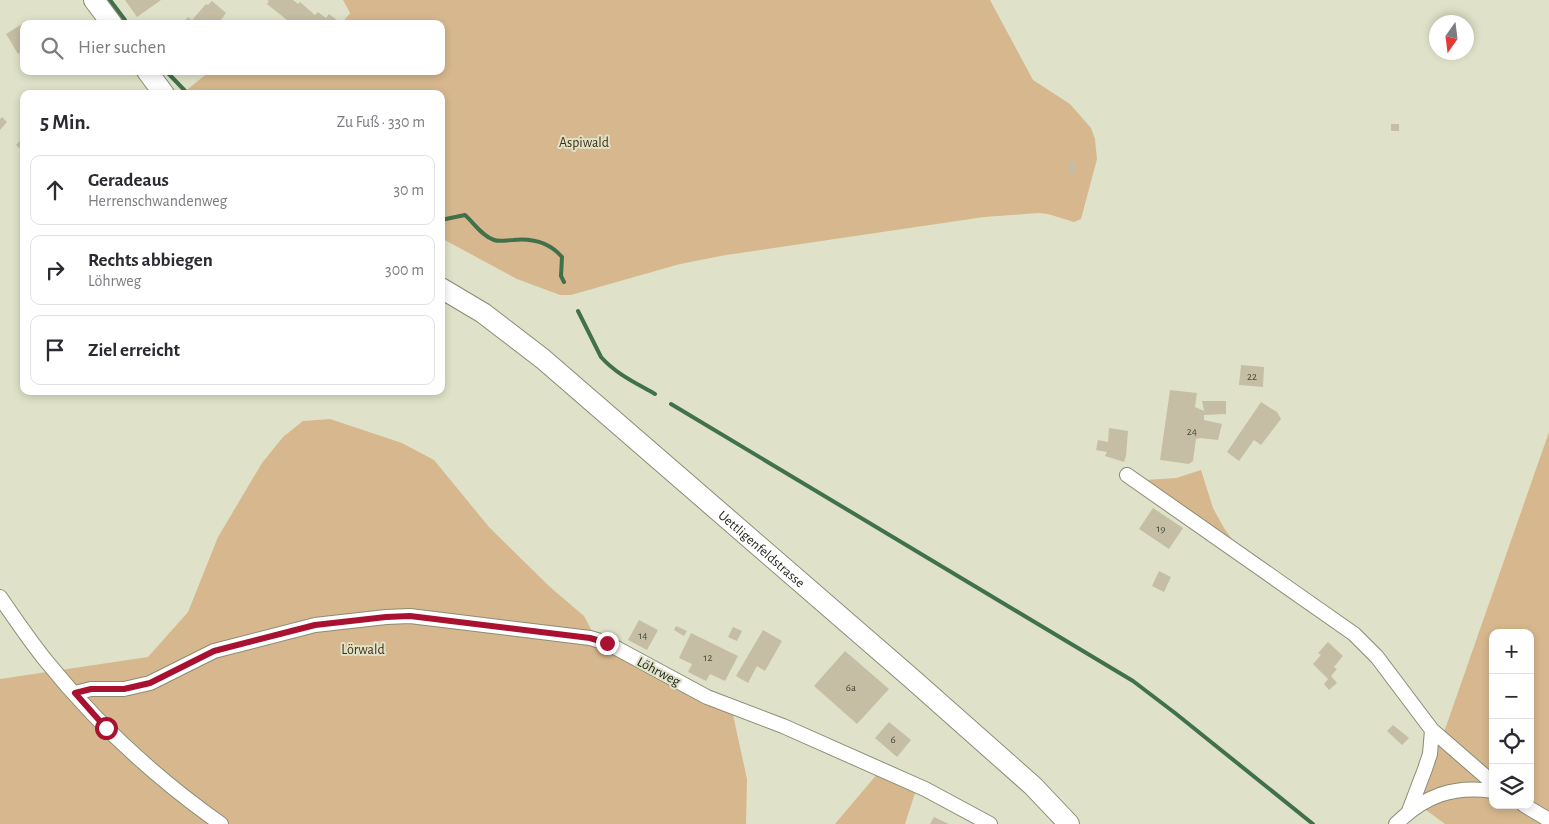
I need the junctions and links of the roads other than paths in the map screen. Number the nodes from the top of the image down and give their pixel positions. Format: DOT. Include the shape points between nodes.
graph roads {
  1 [pos="94,0"];
  2 [pos="109,20"];
  3 [pos="150,75"];
  4 [pos="161,90"];
  5 [pos="445,290"];
  6 [pos="1127,475"];
  7 [pos="0,597"];
  8 [pos="75,693"];
  9 [pos="1432,730"];
  10 [pos="1489,780"];
  11 [pos="1489,791"];
  12 [pos="1531,809"];
  13 [pos="1409,811"];
  14 [pos="1549,820"];
  15 [pos="221,824"];
  16 [pos="990,824"];
  17 [pos="1069,824"];
  18 [pos="1396,824"];
  1 -- 2 [label="main road"];
  3 -- 4 [label="main road"];
  5 -- 17 [label="main road, Uettligenfeldstrasse" via="490,318 543,359 917,683 1033,786"];
  6 -- 9 [label="street" via="1354,634 1377,657"];
  7 -- 8 [label="street" via="47,662"];
  8 -- 15 [label="street" via="106,728 150,769"];
  8 -- 16 [label="street, Löhrweg" via="91,689 124,689 150,683 214,651 315,625 353,620 410,616 590,638 607,643 707,697 783,726 925,789"];
  9 -- 10 [label="street"];
  9 -- 13 [label="street" via="1430,754"];
  11 -- 13 [label="street" via="1451,792 1430,798"];
  12 -- 14 [label="street"];
  13 -- 18 [label="street"];
}
